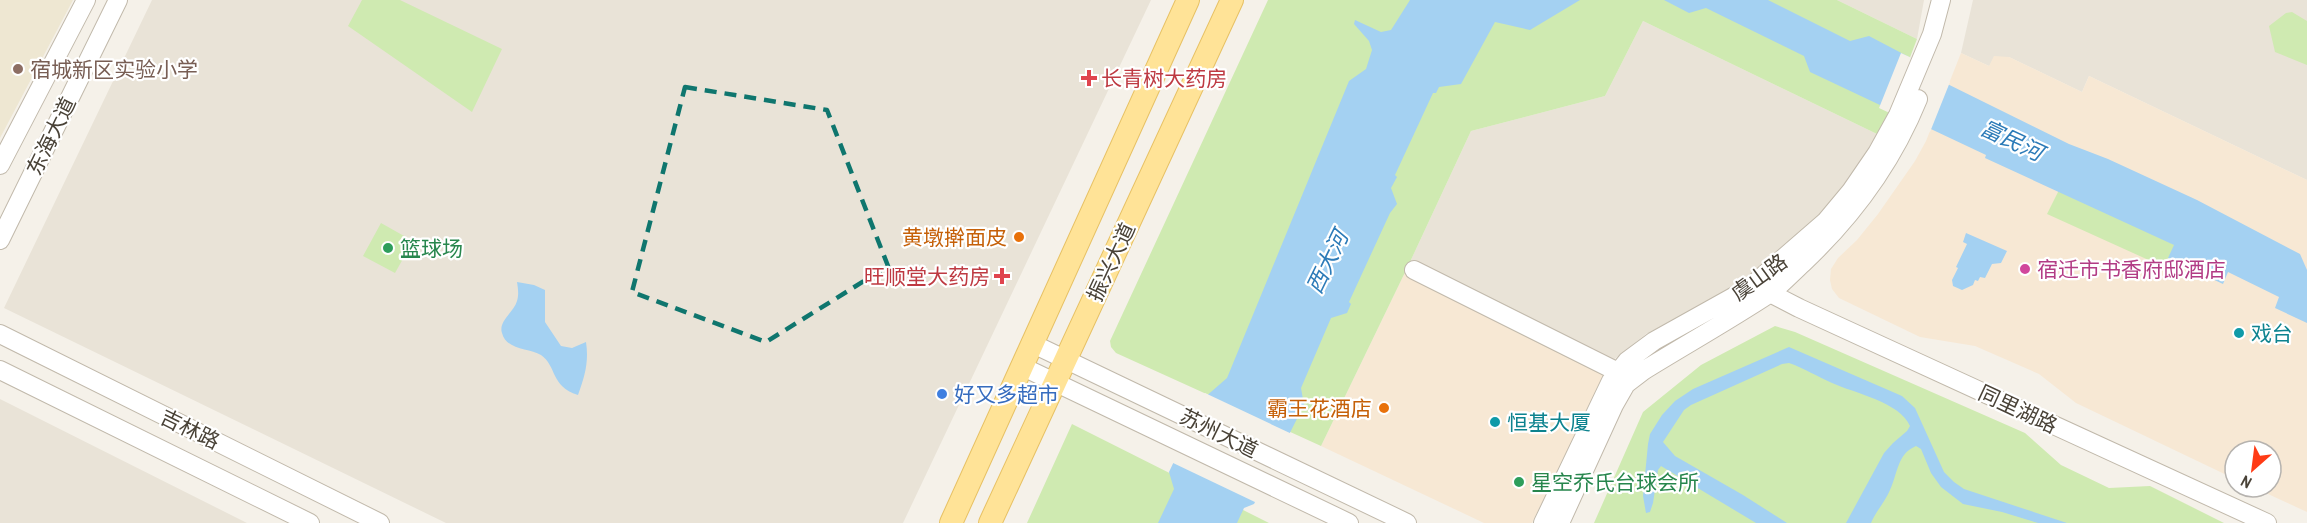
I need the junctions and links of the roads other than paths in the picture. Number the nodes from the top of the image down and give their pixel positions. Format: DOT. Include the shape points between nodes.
graph roads {
  1 [pos="86,0"];
  2 [pos="118,0"];
  3 [pos="1188,0"];
  4 [pos="1232,0"];
  5 [pos="1941,0"];
  6 [pos="1952,0"];
  7 [pos="1938,35"];
  8 [pos="1904,118"];
  9 [pos="0,165"];
  10 [pos="0,240"];
  11 [pos="1414,270"];
  12 [pos="1770,292"];
  13 [pos="0,334"];
  14 [pos="1031,343"];
  15 [pos="1067,359"];
  16 [pos="1021,366"];
  17 [pos="0,370"];
  18 [pos="1626,375"];
  19 [pos="1056,382"];
  20 [pos="310,523"];
  21 [pos="380,523"];
  22 [pos="951,523"];
  23 [pos="990,523"];
  24 [pos="1349,523"];
  25 [pos="1407,523"];
  26 [pos="1543,523"];
  27 [pos="1560,523"];
  28 [pos="2267,523"];
  1 -- 9 [label="street, 东海大道"];
  2 -- 10 [label="street, 东海大道"];
  3 -- 14 [label="main road, 振兴大道"];
  4 -- 15 [label="main road, 振兴大道"];
  5 -- 7 [label="street, 虞山路"];
  6 -- 7 [label="street, 虞山路"];
  7 -- 8 [label="street, 虞山路"];
  8 -- 12 [label="street, 虞山路" via="1885,167 1854,210 1826,242"];
  8 -- 18 [label="street, 虞山路" via="1851,191 1795,250 1749,288 1653,341 1627,361"];
  11 -- 18 [label="street"];
  12 -- 18 [label="street, 虞山路"];
  12 -- 28 [label="street, 同里湖路"];
  13 -- 21 [label="street, 吉林路"];
  14 -- 15 [label="street, 苏州大道"];
  14 -- 16 [label="main road, 振兴大道"];
  15 -- 19 [label="main road, 振兴大道"];
  15 -- 25 [label="street, 苏州大道"];
  16 -- 19 [label="street, 苏州大道"];
  16 -- 22 [label="main road, 振兴大道"];
  17 -- 20 [label="street, 吉林路"];
  18 -- 26 [label="street, 虞山路" via="1611,381"];
  18 -- 27 [label="street, 虞山路" via="1626,384"];
  19 -- 23 [label="main road, 振兴大道"];
  19 -- 24 [label="street, 苏州大道"];
}
